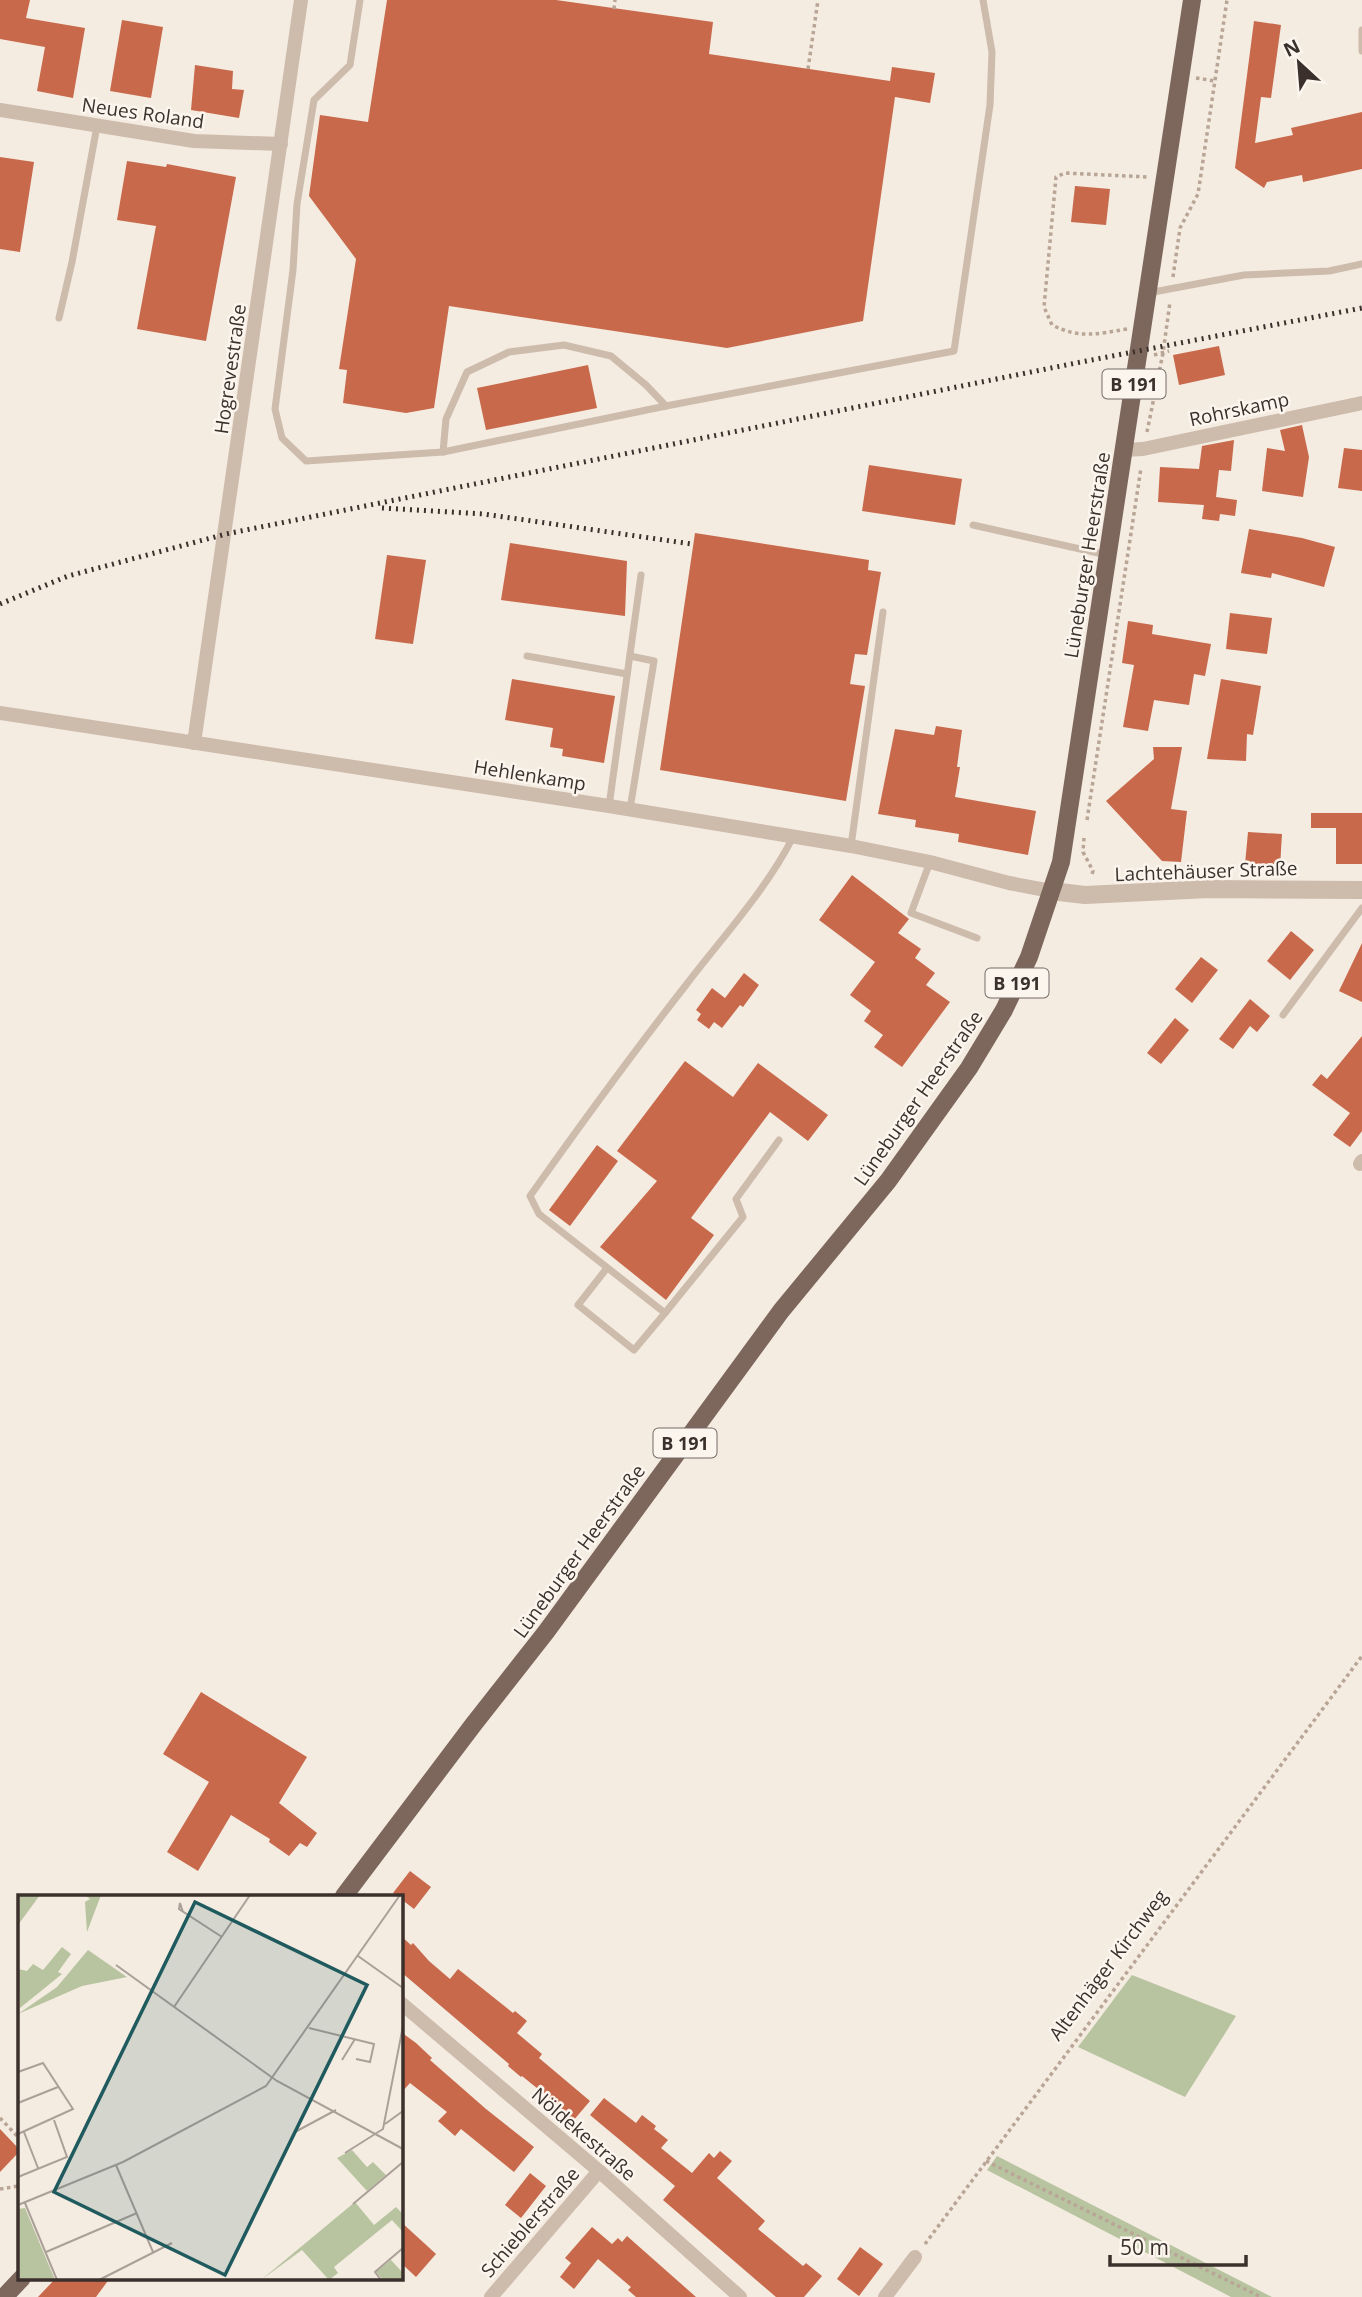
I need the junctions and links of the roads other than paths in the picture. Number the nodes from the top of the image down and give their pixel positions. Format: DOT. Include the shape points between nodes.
graph roads {
  1 [pos="301,0"];
  2 [pos="359,0"];
  3 [pos="983,0"];
  4 [pos="1192,0"];
  5 [pos="1362,30"];
  6 [pos="1362,51"];
  7 [pos="0,110"];
  8 [pos="97,126"];
  9 [pos="281,144"];
  10 [pos="1362,264"];
  11 [pos="1148,293"];
  12 [pos="59,318"];
  13 [pos="1362,403"];
  14 [pos="666,406"];
  15 [pos="1124,450"];
  16 [pos="443,452"];
  17 [pos="973,525"];
  18 [pos="1107,556"];
  19 [pos="641,575"];
  20 [pos="883,612"];
  21 [pos="527,656"];
  22 [pos="630,656"];
  23 [pos="627,674"];
  24 [pos="0,713"];
  25 [pos="194,743"];
  26 [pos="609,806"];
  27 [pos="629,809"];
  28 [pos="793,837"];
  29 [pos="851,846"];
  30 [pos="930,862"];
  31 [pos="1362,890"];
  32 [pos="1051,891"];
  33 [pos="1362,908"];
  34 [pos="977,938"];
  35 [pos="1283,1015"];
  36 [pos="779,1140"];
  37 [pos="607,1268"];
  38 [pos="665,1313"];
  39 [pos="345,1895"];
  40 [pos="402,2004"];
  41 [pos="598,2171"];
  42 [pos="915,2258"];
  43 [pos="20,2280"];
  44 [pos="4,2297"];
  45 [pos="491,2297"];
  46 [pos="740,2297"];
  47 [pos="885,2297"];
  1 -- 9 [label="street, Hogrevestraße"];
  2 -- 16 [label="lane" via="350,65 314,100 275,409 282,438 306,461"];
  3 -- 14 [label="lane" via="992,52 990,105 954,351"];
  4 -- 11 [label="main road, Lüneburger Heerstraße / B 191"];
  5 -- 6 [label="lane"];
  7 -- 8 [label="street, Neues Roland"];
  8 -- 9 [label="street, Neues Roland" via="194,141"];
  8 -- 12 [label="lane"];
  9 -- 25 [label="street, Hogrevestraße"];
  10 -- 11 [label="lane" via="1329,271 1244,275"];
  11 -- 15 [label="main road, Lüneburger Heerstraße / B 191"];
  13 -- 15 [label="street, Rohrskamp"];
  14 -- 16 [label="lane"];
  14 -- 16 [label="lane" via="611,356 564,345 509,352 467,372 446,419"];
  15 -- 18 [label="main road, Lüneburger Heerstraße / B 191"];
  17 -- 18 [label="lane"];
  18 -- 32 [label="main road, Lüneburger Heerstraße / B 191" via="1061,862"];
  19 -- 22 [label="lane"];
  20 -- 29 [label="lane"];
  21 -- 23 [label="lane"];
  22 -- 23 [label="lane"];
  22 -- 27 [label="lane" via="654,661"];
  23 -- 26 [label="lane"];
  24 -- 25 [label="street, Hehlenkamp"];
  25 -- 26 [label="street, Hehlenkamp"];
  26 -- 27 [label="street, Hehlenkamp"];
  27 -- 28 [label="street, Hehlenkamp"];
  28 -- 29 [label="street, Hehlenkamp"];
  28 -- 37 [label="lane" via="530,1196 539,1214"];
  29 -- 30 [label="street, Hehlenkamp"];
  30 -- 32 [label="street, Hehlenkamp"];
  30 -- 34 [label="lane" via="911,913"];
  31 -- 32 [label="street, Lachtehäuser Straße" via="1209,889 1102,895"];
  32 -- 39 [label="main road, Lüneburger Heerstraße / B 191" via="1030,957 969,1068 888,1181 781,1311 546,1632"];
  33 -- 35 [label="lane"];
  36 -- 38 [label="lane" via="736,1199 743,1217"];
  37 -- 38 [label="lane"];
  37 -- 38 [label="lane" via="578,1305 634,1350"];
  40 -- 41 [label="street, Nöldekestraße"];
  41 -- 45 [label="street, Schieblerstraße"];
  41 -- 46 [label="street, Nöldekestraße"];
  42 -- 47 [label="street"];
  43 -- 44 [label="main road"];
}
